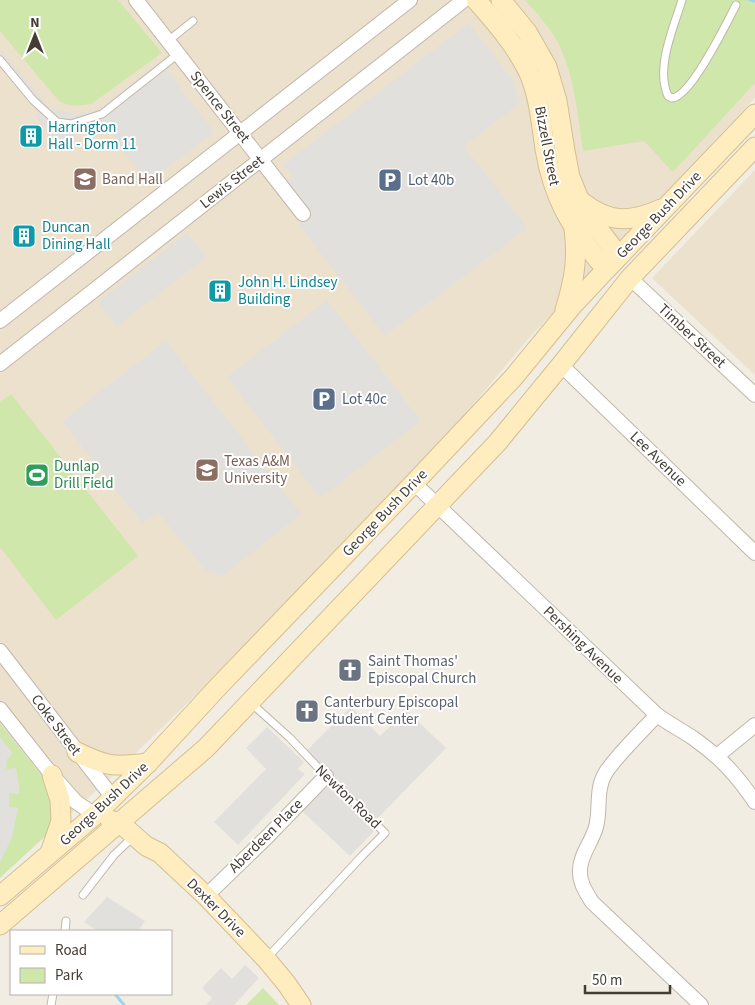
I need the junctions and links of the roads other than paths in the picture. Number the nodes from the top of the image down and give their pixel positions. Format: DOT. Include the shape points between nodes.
graph roads {
  1 [pos="136,0"];
  2 [pos="410,0"];
  3 [pos="464,0"];
  4 [pos="476,0"];
  5 [pos="501,0"];
  6 [pos="682,0"];
  7 [pos="736,5"];
  8 [pos="193,21"];
  9 [pos="168,41"];
  10 [pos="178,54"];
  11 [pos="0,60"];
  12 [pos="755,114"];
  13 [pos="240,133"];
  14 [pos="755,147"];
  15 [pos="261,160"];
  16 [pos="579,199"];
  17 [pos="666,207"];
  18 [pos="302,214"];
  19 [pos="573,228"];
  20 [pos="614,262"];
  21 [pos="630,278"];
  22 [pos="563,317"];
  23 [pos="0,321"];
  24 [pos="0,364"];
  25 [pos="561,365"];
  26 [pos="755,395"];
  27 [pos="414,483"];
  28 [pos="438,506"];
  29 [pos="755,552"];
  30 [pos="0,651"];
  31 [pos="250,702"];
  32 [pos="0,709"];
  33 [pos="657,715"];
  34 [pos="755,725"];
  35 [pos="77,752"];
  36 [pos="717,756"];
  37 [pos="148,763"];
  38 [pos="52,775"];
  39 [pos="326,776"];
  40 [pos="113,798"];
  41 [pos="755,802"];
  42 [pos="95,815"];
  43 [pos="127,829"];
  44 [pos="50,854"];
  45 [pos="83,895"];
  46 [pos="0,896"];
  47 [pos="206,896"];
  48 [pos="66,921"];
  49 [pos="0,925"];
  50 [pos="64,930"];
  51 [pos="266,959"];
  52 [pos="301,1005"];
  53 [pos="701,1005"];
  1 -- 9 [label="street, Spence Street"];
  2 -- 13 [label="street"];
  3 -- 15 [label="street, Lewis Street"];
  4 -- 19 [label="main road, Bizzell Street" via="509,39 528,71 538,104 551,177"];
  5 -- 16 [label="main road, Bizzell Street" via="527,32 551,78 567,165"];
  6 -- 7 [label="lane" via="664,65 664,82 668,96 672,98 682,94 696,74"];
  8 -- 9 [label="lane"];
  9 -- 10 [label="street, Spence Street"];
  10 -- 11 [label="lane" via="102,114 71,124 57,122"];
  10 -- 13 [label="street, Spence Street"];
  12 -- 17 [label="main road, George Bush Drive"];
  13 -- 15 [label="street, Spence Street"];
  13 -- 23 [label="street"];
  14 -- 21 [label="main road, George Bush Drive"];
  15 -- 18 [label="street, Spence Street"];
  15 -- 24 [label="street, Lewis Street"];
  16 -- 17 [label="main road" via="597,212 622,220"];
  16 -- 20 [label="main road, Bizzell Street" via="612,247"];
  17 -- 20 [label="main road, George Bush Drive"];
  19 -- 20 [label="main road, Bizzell Street" via="599,260"];
  19 -- 22 [label="main road" via="576,269"];
  20 -- 21 [label="main road"];
  20 -- 22 [label="main road, George Bush Drive"];
  21 -- 25 [label="main road, George Bush Drive"];
  21 -- 26 [label="street, Timber Street"];
  22 -- 27 [label="main road, George Bush Drive" via="512,378"];
  25 -- 28 [label="main road, George Bush Drive" via="497,443"];
  25 -- 29 [label="street, Lee Avenue"];
  27 -- 28 [label="street, Pershing Avenue"];
  27 -- 37 [label="main road, George Bush Drive"];
  28 -- 31 [label="main road, George Bush Drive"];
  28 -- 33 [label="street, Pershing Avenue"];
  30 -- 35 [label="street, Coke Street"];
  31 -- 39 [label="lane, Newton Road"];
  31 -- 43 [label="main road, George Bush Drive"];
  32 -- 38 [label="street"];
  33 -- 36 [label="street, Pershing Avenue"];
  33 -- 53 [label="street" via="606,772 599,786 596,829 583,858 581,882 592,902"];
  34 -- 36 [label="street"];
  35 -- 37 [label="main road" via="98,762 119,766"];
  35 -- 40 [label="street, Coke Street"];
  36 -- 41 [label="street, Pershing Avenue" via="739,777"];
  37 -- 40 [label="main road, George Bush Drive"];
  38 -- 42 [label="street" via="76,802"];
  38 -- 44 [label="main road" via="60,800 61,821"];
  39 -- 47 [label="street, Aberdeen Place"];
  39 -- 51 [label="lane, Newton Road" via="386,833"];
  40 -- 42 [label="main road, George Bush Drive"];
  40 -- 43 [label="main road"];
  42 -- 43 [label="main road, Dexter Drive"];
  42 -- 44 [label="main road, George Bush Drive"];
  43 -- 45 [label="lane" via="114,855"];
  43 -- 47 [label="main road, Dexter Drive" via="146,846 160,853"];
  43 -- 49 [label="main road, George Bush Drive"];
  44 -- 46 [label="main road, George Bush Drive"];
  47 -- 51 [label="main road, Dexter Drive"];
  48 -- 50 [label="lane"];
  51 -- 52 [label="main road, Dexter Drive"];
}
